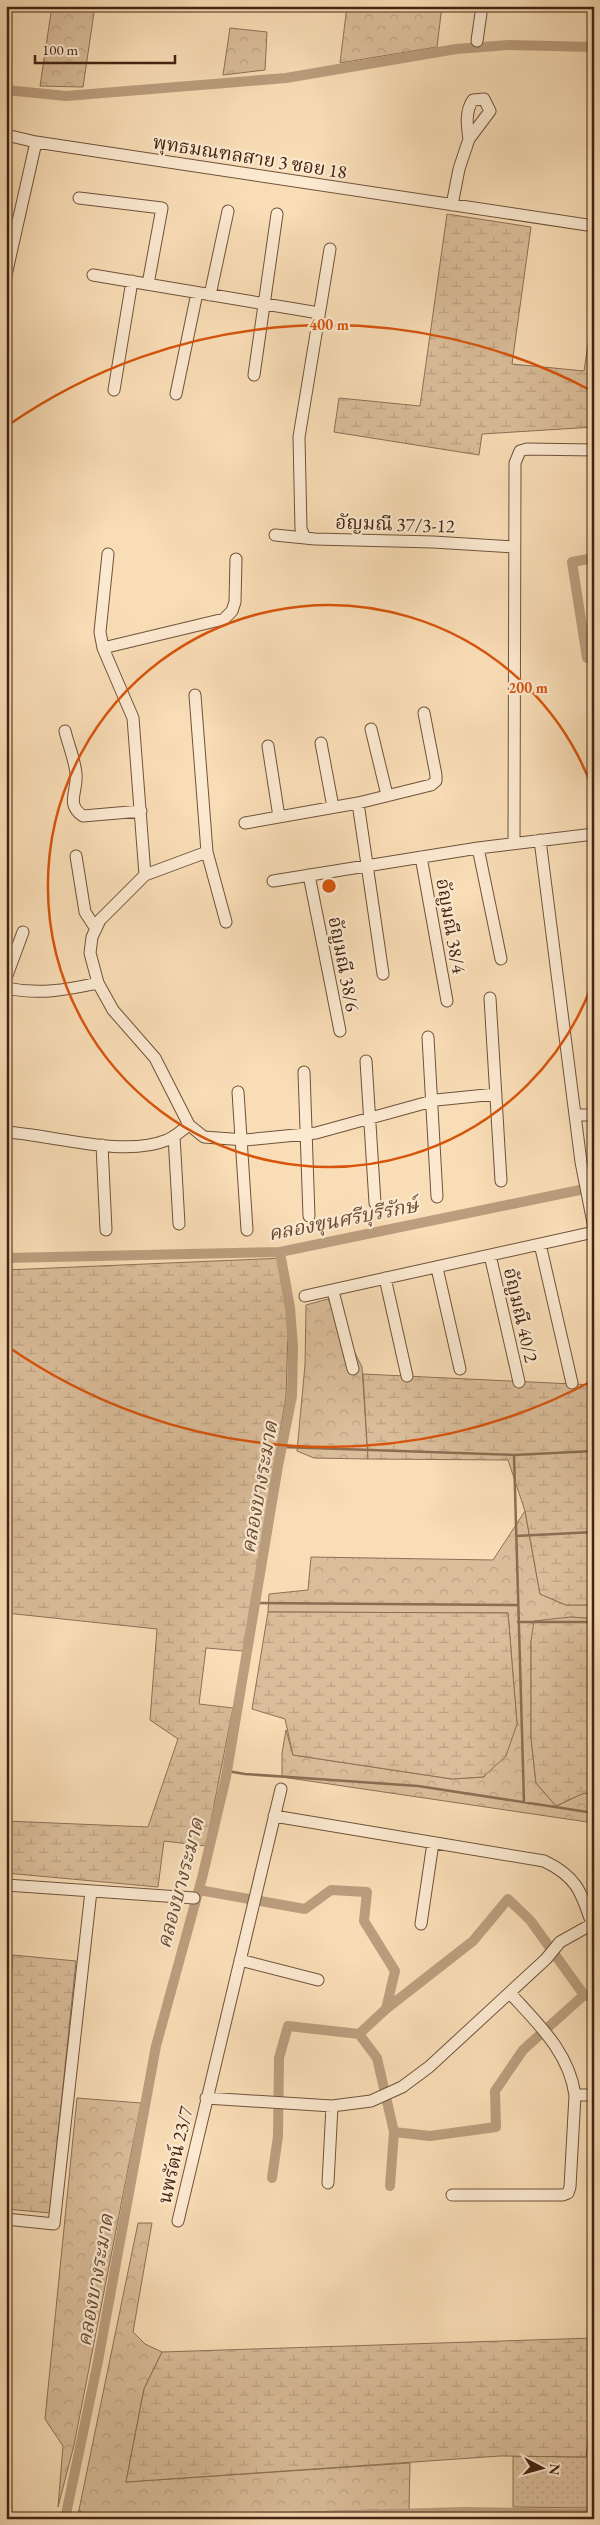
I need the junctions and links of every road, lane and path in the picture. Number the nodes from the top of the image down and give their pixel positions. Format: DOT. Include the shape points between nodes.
graph roads {
  1 [pos="482,6"];
  2 [pos="477,41"];
  3 [pos="6,135"];
  4 [pos="469,139"];
  5 [pos="36,142"];
  6 [pos="79,198"];
  7 [pos="452,205"];
  8 [pos="228,211"];
  9 [pos="277,214"];
  10 [pos="594,226"];
  11 [pos="330,249"];
  12 [pos="6,275"];
  13 [pos="94,275"];
  14 [pos="132,281"];
  15 [pos="148,284"];
  16 [pos="197,293"];
  17 [pos="210,295"];
  18 [pos="264,304"];
  19 [pos="320,313"];
  20 [pos="254,375"];
  21 [pos="114,390"];
  22 [pos="176,394"];
  23 [pos="594,450"];
  24 [pos="275,535"];
  25 [pos="305,538"];
  26 [pos="514,547"];
  27 [pos="108,554"];
  28 [pos="236,559"];
  29 [pos="103,648"];
  30 [pos="195,695"];
  31 [pos="424,713"];
  32 [pos="371,728"];
  33 [pos="65,731"];
  34 [pos="321,743"];
  35 [pos="268,746"];
  36 [pos="387,796"];
  37 [pos="358,803"];
  38 [pos="333,807"];
  39 [pos="141,811"];
  40 [pos="279,817"];
  41 [pos="245,823"];
  42 [pos="594,834"];
  43 [pos="540,840"];
  44 [pos="514,843"];
  45 [pos="478,848"];
  46 [pos="207,852"];
  47 [pos="76,856"];
  48 [pos="421,857"];
  49 [pos="366,866"];
  50 [pos="309,874"];
  51 [pos="145,875"];
  52 [pos="273,882"];
  53 [pos="226,922"];
  54 [pos="96,929"];
  55 [pos="23,932"];
  56 [pos="501,959"];
  57 [pos="383,974"];
  58 [pos="6,978"];
  59 [pos="98,983"];
  60 [pos="6,988"];
  61 [pos="490,998"];
  62 [pos="447,1002"];
  63 [pos="340,1031"];
  64 [pos="428,1037"];
  65 [pos="366,1061"];
  66 [pos="304,1072"];
  67 [pos="238,1092"];
  68 [pos="496,1094"];
  69 [pos="432,1101"];
  70 [pos="594,1115"];
  71 [pos="577,1116"];
  72 [pos="370,1118"];
  73 [pos="189,1125"];
  74 [pos="6,1132"];
  75 [pos="306,1134"];
  76 [pos="174,1136"];
  77 [pos="241,1140"];
  78 [pos="102,1145"];
  79 [pos="501,1181"];
  80 [pos="437,1197"];
  81 [pos="375,1202"];
  82 [pos="309,1216"];
  83 [pos="179,1224"];
  84 [pos="593,1228"];
  85 [pos="106,1230"];
  86 [pos="247,1230"];
  87 [pos="540,1244"];
  88 [pos="490,1255"];
  89 [pos="437,1268"];
  90 [pos="385,1278"];
  91 [pos="332,1291"];
  92 [pos="305,1296"];
  93 [pos="353,1369"];
  94 [pos="460,1369"];
  95 [pos="407,1376"];
  96 [pos="519,1382"];
  97 [pos="572,1383"];
  98 [pos="281,1789"];
  99 [pos="274,1816"];
  100 [pos="433,1842"];
  101 [pos="6,1884"];
  102 [pos="91,1891"];
  103 [pos="194,1898"];
  104 [pos="593,1923"];
  105 [pos="421,1924"];
  106 [pos="240,1960"];
  107 [pos="318,1980"];
  108 [pos="510,1993"];
  109 [pos="575,2095"];
  110 [pos="594,2095"];
  111 [pos="206,2098"];
  112 [pos="332,2106"];
  113 [pos="328,2183"];
  114 [pos="452,2195"];
  115 [pos="6,2219"];
  116 [pos="178,2220"];
  1 -- 2 [label="street"];
  3 -- 5 [label="street, พุทธมณฑลสาย 3 ซอย 18"];
  4 -- 7 [label="street"];
  5 -- 7 [label="street, พุทธมณฑลสาย 3 ซอย 18"];
  5 -- 12 [label="street"];
  6 -- 15 [label="street" via="162,208"];
  7 -- 10 [label="street, พุทธมณฑลสาย 3 ซอย 18"];
  8 -- 17 [label="street"];
  9 -- 18 [label="street"];
  11 -- 19 [label="street"];
  13 -- 14 [label="street"];
  14 -- 15 [label="street"];
  14 -- 21 [label="street"];
  15 -- 16 [label="street"];
  16 -- 17 [label="street"];
  16 -- 22 [label="street"];
  17 -- 18 [label="street"];
  18 -- 19 [label="street"];
  18 -- 20 [label="street"];
  19 -- 25 [label="street" via="299,437"];
  23 -- 26 [label="street" via="520,451 515,463"];
  24 -- 25 [label="street, อัญมณี 37/3-12"];
  25 -- 26 [label="street, อัญมณี 37/3-12"];
  26 -- 44 [label="street"];
  27 -- 29 [label="street" via="100,632"];
  28 -- 29 [label="street" via="235,602 232,612 224,619"];
  29 -- 39 [label="street" via="133,718"];
  30 -- 46 [label="street"];
  31 -- 36 [label="street" via="436,781"];
  32 -- 36 [label="street"];
  33 -- 39 [label="street" via="76,774 72,804 75,811 83,816"];
  34 -- 38 [label="street"];
  35 -- 40 [label="street"];
  36 -- 37 [label="street"];
  37 -- 38 [label="street"];
  37 -- 49 [label="street"];
  38 -- 40 [label="street"];
  39 -- 51 [label="street"];
  40 -- 41 [label="street"];
  42 -- 43 [label="street"];
  43 -- 44 [label="street"];
  43 -- 71 [label="street"];
  44 -- 45 [label="street"];
  45 -- 48 [label="street"];
  45 -- 56 [label="street"];
  46 -- 51 [label="street"];
  46 -- 53 [label="street"];
  47 -- 54 [label="street" via="85,912"];
  48 -- 49 [label="street"];
  48 -- 62 [label="street, อัญมณี 38/4"];
  49 -- 50 [label="street"];
  49 -- 57 [label="street"];
  50 -- 52 [label="street"];
  50 -- 63 [label="street, อัญมณี 38/6"];
  51 -- 54 [label="street" via="100,920"];
  54 -- 59 [label="street" via="90,953"];
  55 -- 58 [label="street"];
  59 -- 60 [label="street" via="52,992 32,993"];
  59 -- 73 [label="street" via="113,1010 155,1058"];
  61 -- 68 [label="street"];
  64 -- 69 [label="street"];
  65 -- 72 [label="street"];
  66 -- 75 [label="street"];
  67 -- 77 [label="street"];
  68 -- 69 [label="street"];
  68 -- 79 [label="street"];
  69 -- 72 [label="street"];
  69 -- 80 [label="street"];
  70 -- 71 [label="street"];
  71 -- 84 [label="street" via="581,1162"];
  72 -- 75 [label="street"];
  72 -- 81 [label="street"];
  73 -- 76 [label="street"];
  73 -- 77 [label="street" via="204,1136"];
  74 -- 78 [label="street"];
  75 -- 77 [label="street"];
  75 -- 82 [label="street"];
  76 -- 78 [label="street" via="154,1145 125,1148"];
  76 -- 83 [label="street"];
  77 -- 86 [label="street"];
  78 -- 85 [label="street"];
  84 -- 87 [label="street"];
  87 -- 88 [label="street"];
  87 -- 97 [label="street"];
  88 -- 89 [label="street"];
  88 -- 96 [label="street, อัญมณี 40/2"];
  89 -- 90 [label="street"];
  89 -- 94 [label="street"];
  90 -- 91 [label="street"];
  90 -- 95 [label="street"];
  91 -- 92 [label="street"];
  91 -- 93 [label="street"];
  98 -- 99 [label="street, นพรัตน์ 23/7"];
  99 -- 100 [label="street"];
  99 -- 106 [label="street, นพรัตน์ 23/7"];
  100 -- 104 [label="street" via="544,1861 561,1869 576,1884"];
  100 -- 105 [label="street"];
  101 -- 102 [label="street"];
  102 -- 103 [label="street"];
  102 -- 115 [label="street" via="54,2224"];
  104 -- 108 [label="street" via="560,1942"];
  106 -- 107 [label="street"];
  106 -- 111 [label="street, นพรัตน์ 23/7"];
  108 -- 109 [label="street" via="554,2043 568,2067"];
  108 -- 112 [label="street" via="429,2067 402,2087 371,2101"];
  109 -- 110 [label="street"];
  109 -- 114 [label="street" via="568,2193"];
  111 -- 112 [label="street"];
  111 -- 116 [label="street, นพรัตน์ 23/7"];
  112 -- 113 [label="street"];
}
